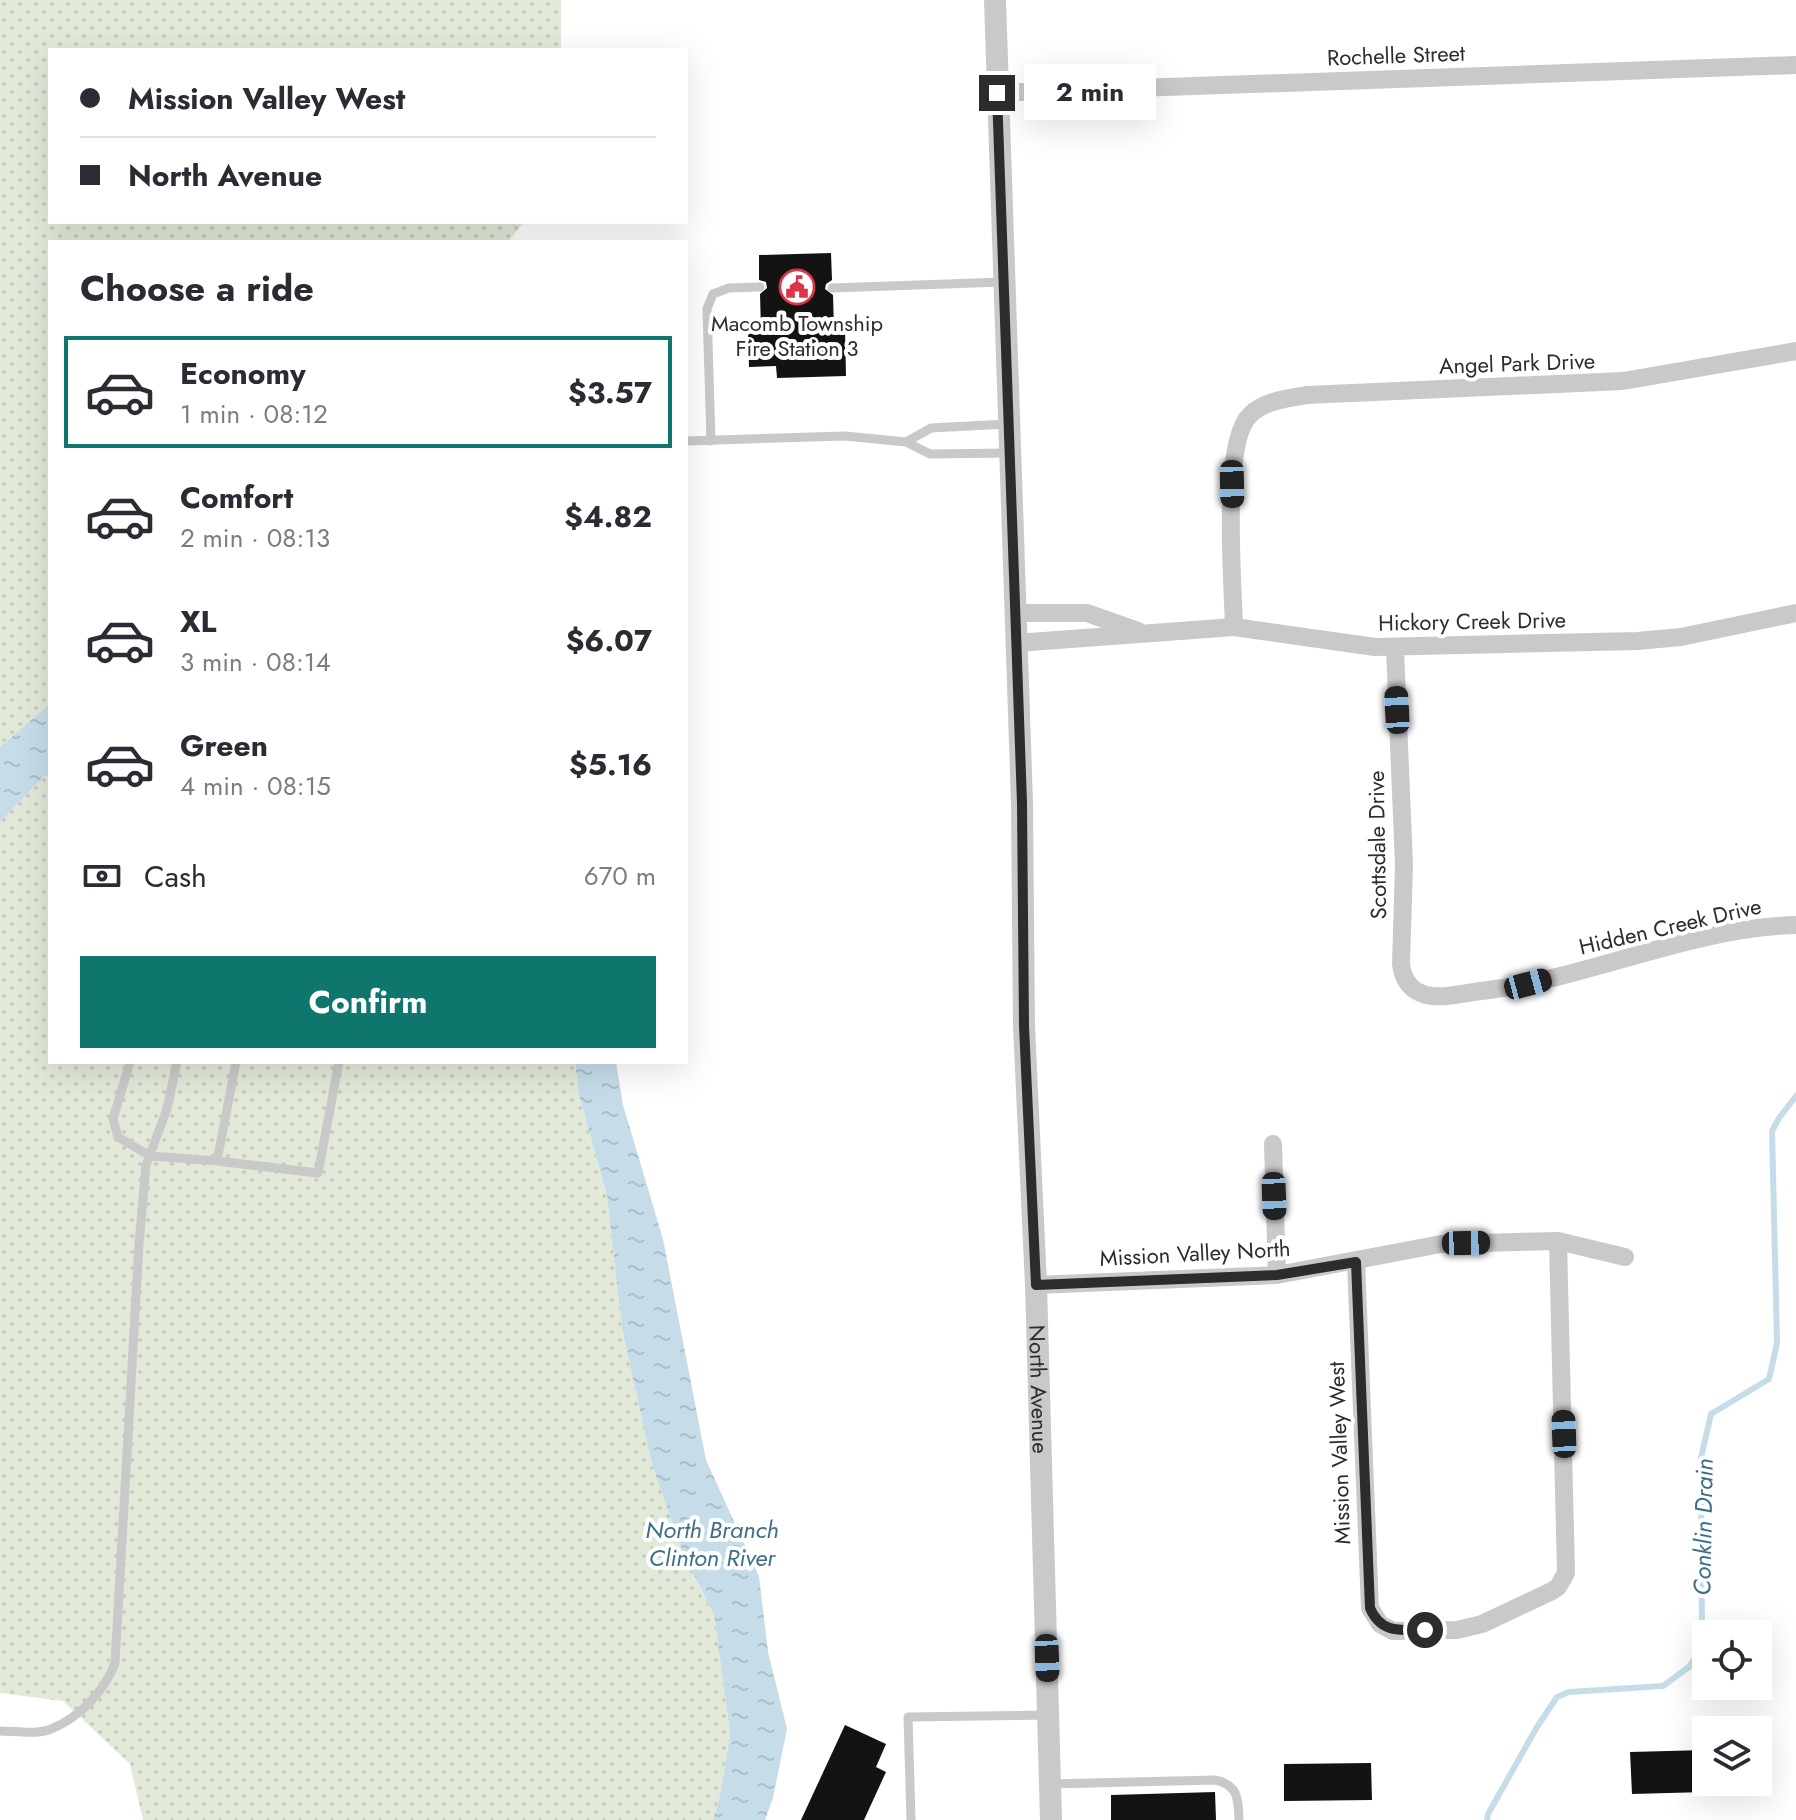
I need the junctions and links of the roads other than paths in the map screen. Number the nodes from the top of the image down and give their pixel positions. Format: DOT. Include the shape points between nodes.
graph roads {
  1 [pos="995,0"];
  2 [pos="1796,65"];
  3 [pos="997,93"];
  4 [pos="1003,282"];
  5 [pos="760,287"];
  6 [pos="832,288"];
  7 [pos="1796,351"];
  8 [pos="1008,424"];
  9 [pos="688,441"];
  10 [pos="711,441"];
  11 [pos="906,442"];
  12 [pos="1009,453"];
  13 [pos="1014,613"];
  14 [pos="1796,613"];
  15 [pos="1234,627"];
  16 [pos="1148,635"];
  17 [pos="1016,643"];
  18 [pos="1395,648"];
  19 [pos="1796,925"];
  20 [pos="1414,990"];
  21 [pos="129,1064"];
  22 [pos="177,1064"];
  23 [pos="236,1064"];
  24 [pos="339,1064"];
  25 [pos="1273,1144"];
  26 [pos="150,1156"];
  27 [pos="217,1161"];
  28 [pos="1558,1241"];
  29 [pos="1625,1257"];
  30 [pos="1356,1262"];
  31 [pos="1277,1275"];
  32 [pos="1036,1285"];
  33 [pos="1049,1715"];
  34 [pos="0,1731"];
  35 [pos="1050,1784"];
  36 [pos="911,1820"];
  37 [pos="1051,1820"];
  38 [pos="1239,1820"];
  1 -- 3 [label="street, North Avenue"];
  2 -- 3 [label="street, Rochelle Street"];
  3 -- 4 [label="street, North Avenue"];
  4 -- 6 [label="lane"];
  4 -- 8 [label="street, North Avenue"];
  5 -- 10 [label="lane" via="713,294 707,309"];
  7 -- 15 [label="street, Angel Park Drive" via="1614,382 1307,395 1270,404 1250,415 1236,440"];
  8 -- 11 [label="lane" via="931,428"];
  8 -- 12 [label="street, North Avenue"];
  9 -- 10 [label="lane"];
  10 -- 11 [label="lane" via="845,436"];
  11 -- 12 [label="lane" via="930,454"];
  12 -- 13 [label="street, North Avenue"];
  13 -- 16 [label="street, Hickory Creek Drive" via="1087,613"];
  13 -- 17 [label="street, North Avenue"];
  14 -- 18 [label="street, Hickory Creek Drive" via="1650,640"];
  15 -- 16 [label="street, Hickory Creek Drive"];
  15 -- 18 [label="street, Hickory Creek Drive"];
  16 -- 17 [label="street, Hickory Creek Drive"];
  17 -- 32 [label="street, North Avenue"];
  18 -- 20 [label="street, Scottsdale Drive" via="1404,880 1401,964"];
  19 -- 20 [label="street, Hidden Creek Drive" via="1716,935 1510,988 1436,996"];
  21 -- 26 [label="lane" via="113,1119 118,1137"];
  22 -- 26 [label="lane"];
  23 -- 27 [label="lane"];
  24 -- 27 [label="lane" via="318,1173"];
  25 -- 31 [label="street"];
  26 -- 27 [label="lane"];
  26 -- 34 [label="lane" via="139,1244 115,1663 108,1684 79,1712 49,1730"];
  28 -- 29 [label="street, Mission Valley North"];
  28 -- 30 [label="street, Mission Valley North" via="1423,1245"];
  28 -- 30 [label="street, Mission Valley West" via="1566,1573 1558,1587 1475,1627 1393,1631 1375,1619 1369,1600"];
  30 -- 31 [label="street, Mission Valley North"];
  31 -- 32 [label="street, Mission Valley North"];
  32 -- 33 [label="street, North Avenue"];
  33 -- 35 [label="street, North Avenue"];
  33 -- 36 [label="lane" via="908,1717"];
  35 -- 37 [label="street, North Avenue"];
  35 -- 38 [label="lane" via="1226,1782 1235,1788"];
}
